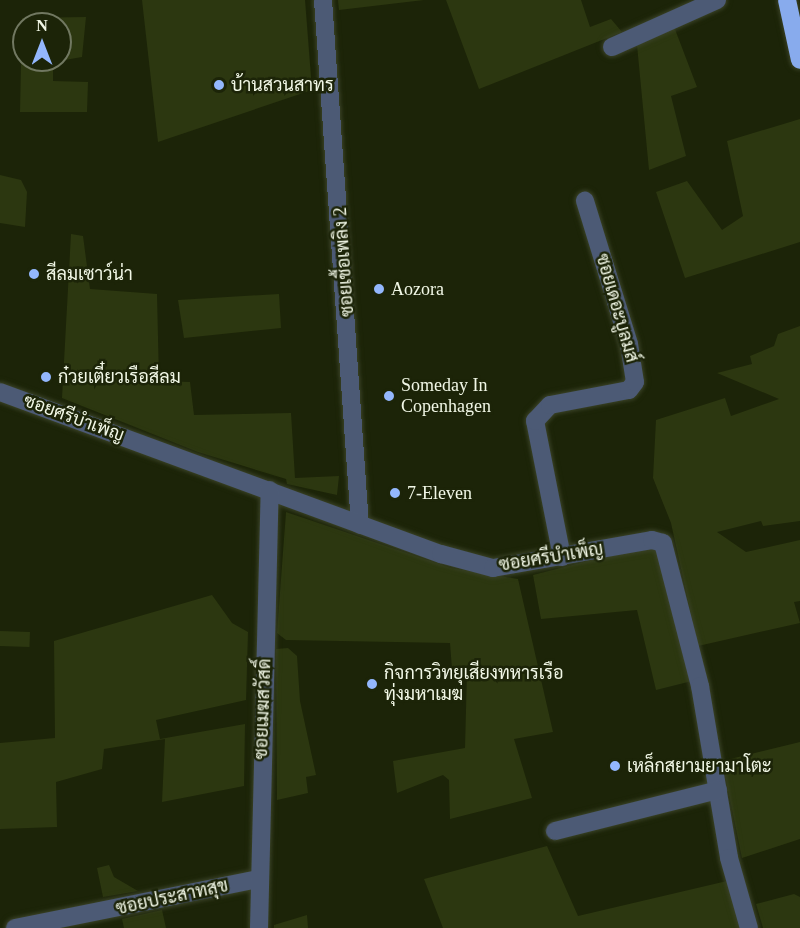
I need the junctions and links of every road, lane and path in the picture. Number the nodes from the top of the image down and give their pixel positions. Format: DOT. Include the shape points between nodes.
graph roads {
  1 [pos="323,0"];
  2 [pos="717,0"];
  3 [pos="787,0"];
  4 [pos="612,47"];
  5 [pos="800,60"];
  6 [pos="585,201"];
  7 [pos="0,392"];
  8 [pos="270,490"];
  9 [pos="360,525"];
  10 [pos="562,557"];
  11 [pos="718,790"];
  12 [pos="555,831"];
  13 [pos="258,879"];
  14 [pos="15,928"];
  15 [pos="259,928"];
  16 [pos="749,928"];
  1 -- 9 [label="street, ซอยเชื้อเพลิง 2"];
  2 -- 4 [label="street"];
  3 -- 5 [label="highway"];
  6 -- 10 [label="street, ซอยเดอะบูลมส์" via="629,344 634,382 629,390 540,410 535,421"];
  7 -- 8 [label="street, ซอยศรีบำเพ็ญ"];
  8 -- 9 [label="street, ซอยศรีบำเพ็ญ"];
  8 -- 13 [label="street, ซอยเมฆสวัสดิ์"];
  9 -- 10 [label="street, ซอยศรีบำเพ็ญ" via="493,568"];
  10 -- 11 [label="street, ซอยศรีบำเพ็ญ" via="652,540 669,549"];
  11 -- 12 [label="street"];
  11 -- 16 [label="street, ซอยศรีบำเพ็ญ" via="729,858"];
  13 -- 14 [label="street, ซอยประสาทสุข"];
  13 -- 15 [label="street, ซอยเมฆสวัสดิ์"];
}
